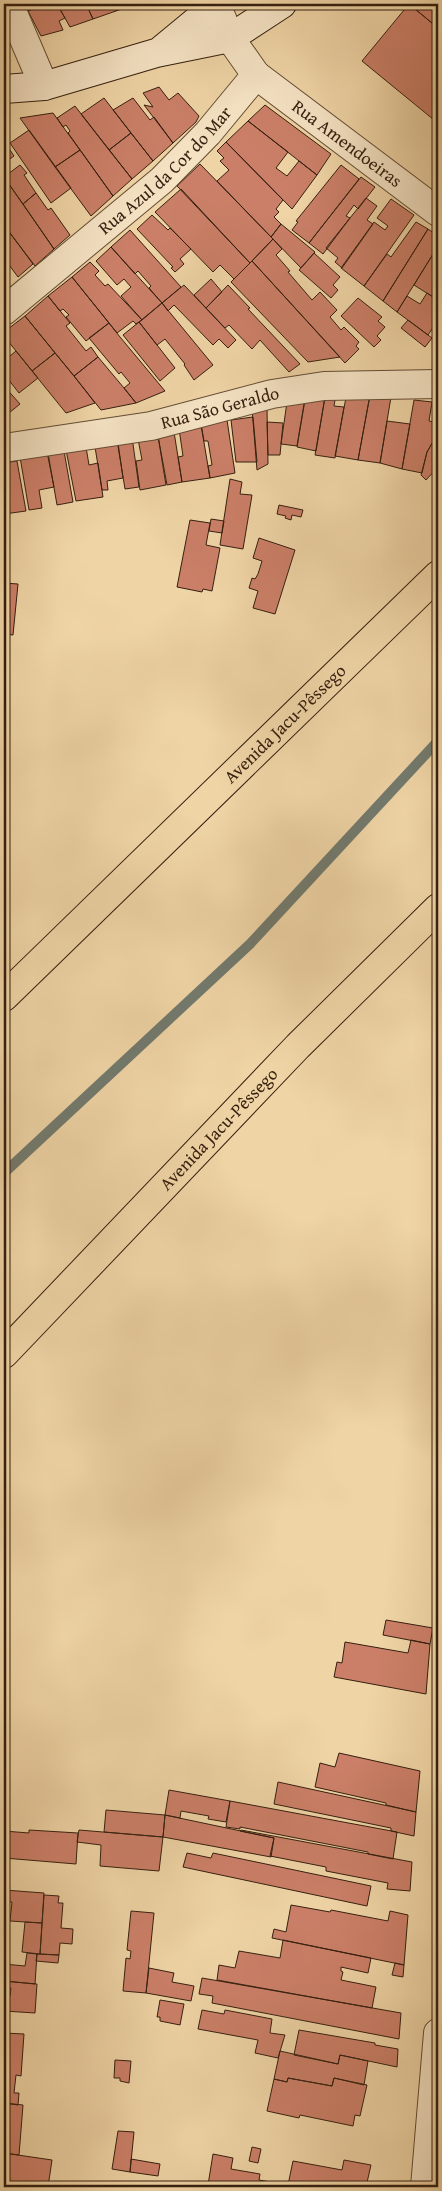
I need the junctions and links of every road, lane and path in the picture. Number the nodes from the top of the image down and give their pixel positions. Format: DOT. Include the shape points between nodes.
graph roads {
  1 [pos="9,4"];
  2 [pos="216,4"];
  3 [pos="282,4"];
  4 [pos="230,38"];
  5 [pos="156,53"];
  6 [pos="256,75"];
  7 [pos="44,86"];
  8 [pos="4,89"];
  9 [pos="438,212"];
  10 [pos="4,311"];
  11 [pos="438,384"];
  12 [pos="4,448"];
  13 [pos="438,575"];
  14 [pos="438,908"];
  15 [pos="4,997"];
  16 [pos="4,1354"];
  17 [pos="438,2032"];
  18 [pos="425,2187"];
  1 -- 7 [label="street"];
  2 -- 4 [label="street"];
  2 -- 5 [label="street"];
  3 -- 4 [label="street"];
  4 -- 5 [label="street"];
  4 -- 6 [label="street"];
  5 -- 7 [label="street"];
  6 -- 9 [label="street, Rua Amendoeiras"];
  6 -- 10 [label="street, Rua Azul da Cor do Mar" via="208,133 162,180"];
  7 -- 8 [label="street"];
  11 -- 12 [label="street, Rua São Geraldo" via="324,386 272,394 151,426"];
  13 -- 15 [label="highway, Avenida Jacu-Pêssego"];
  14 -- 16 [label="highway, Avenida Jacu-Pêssego" via="298,1046"];
  17 -- 18 [label="street"];
}
